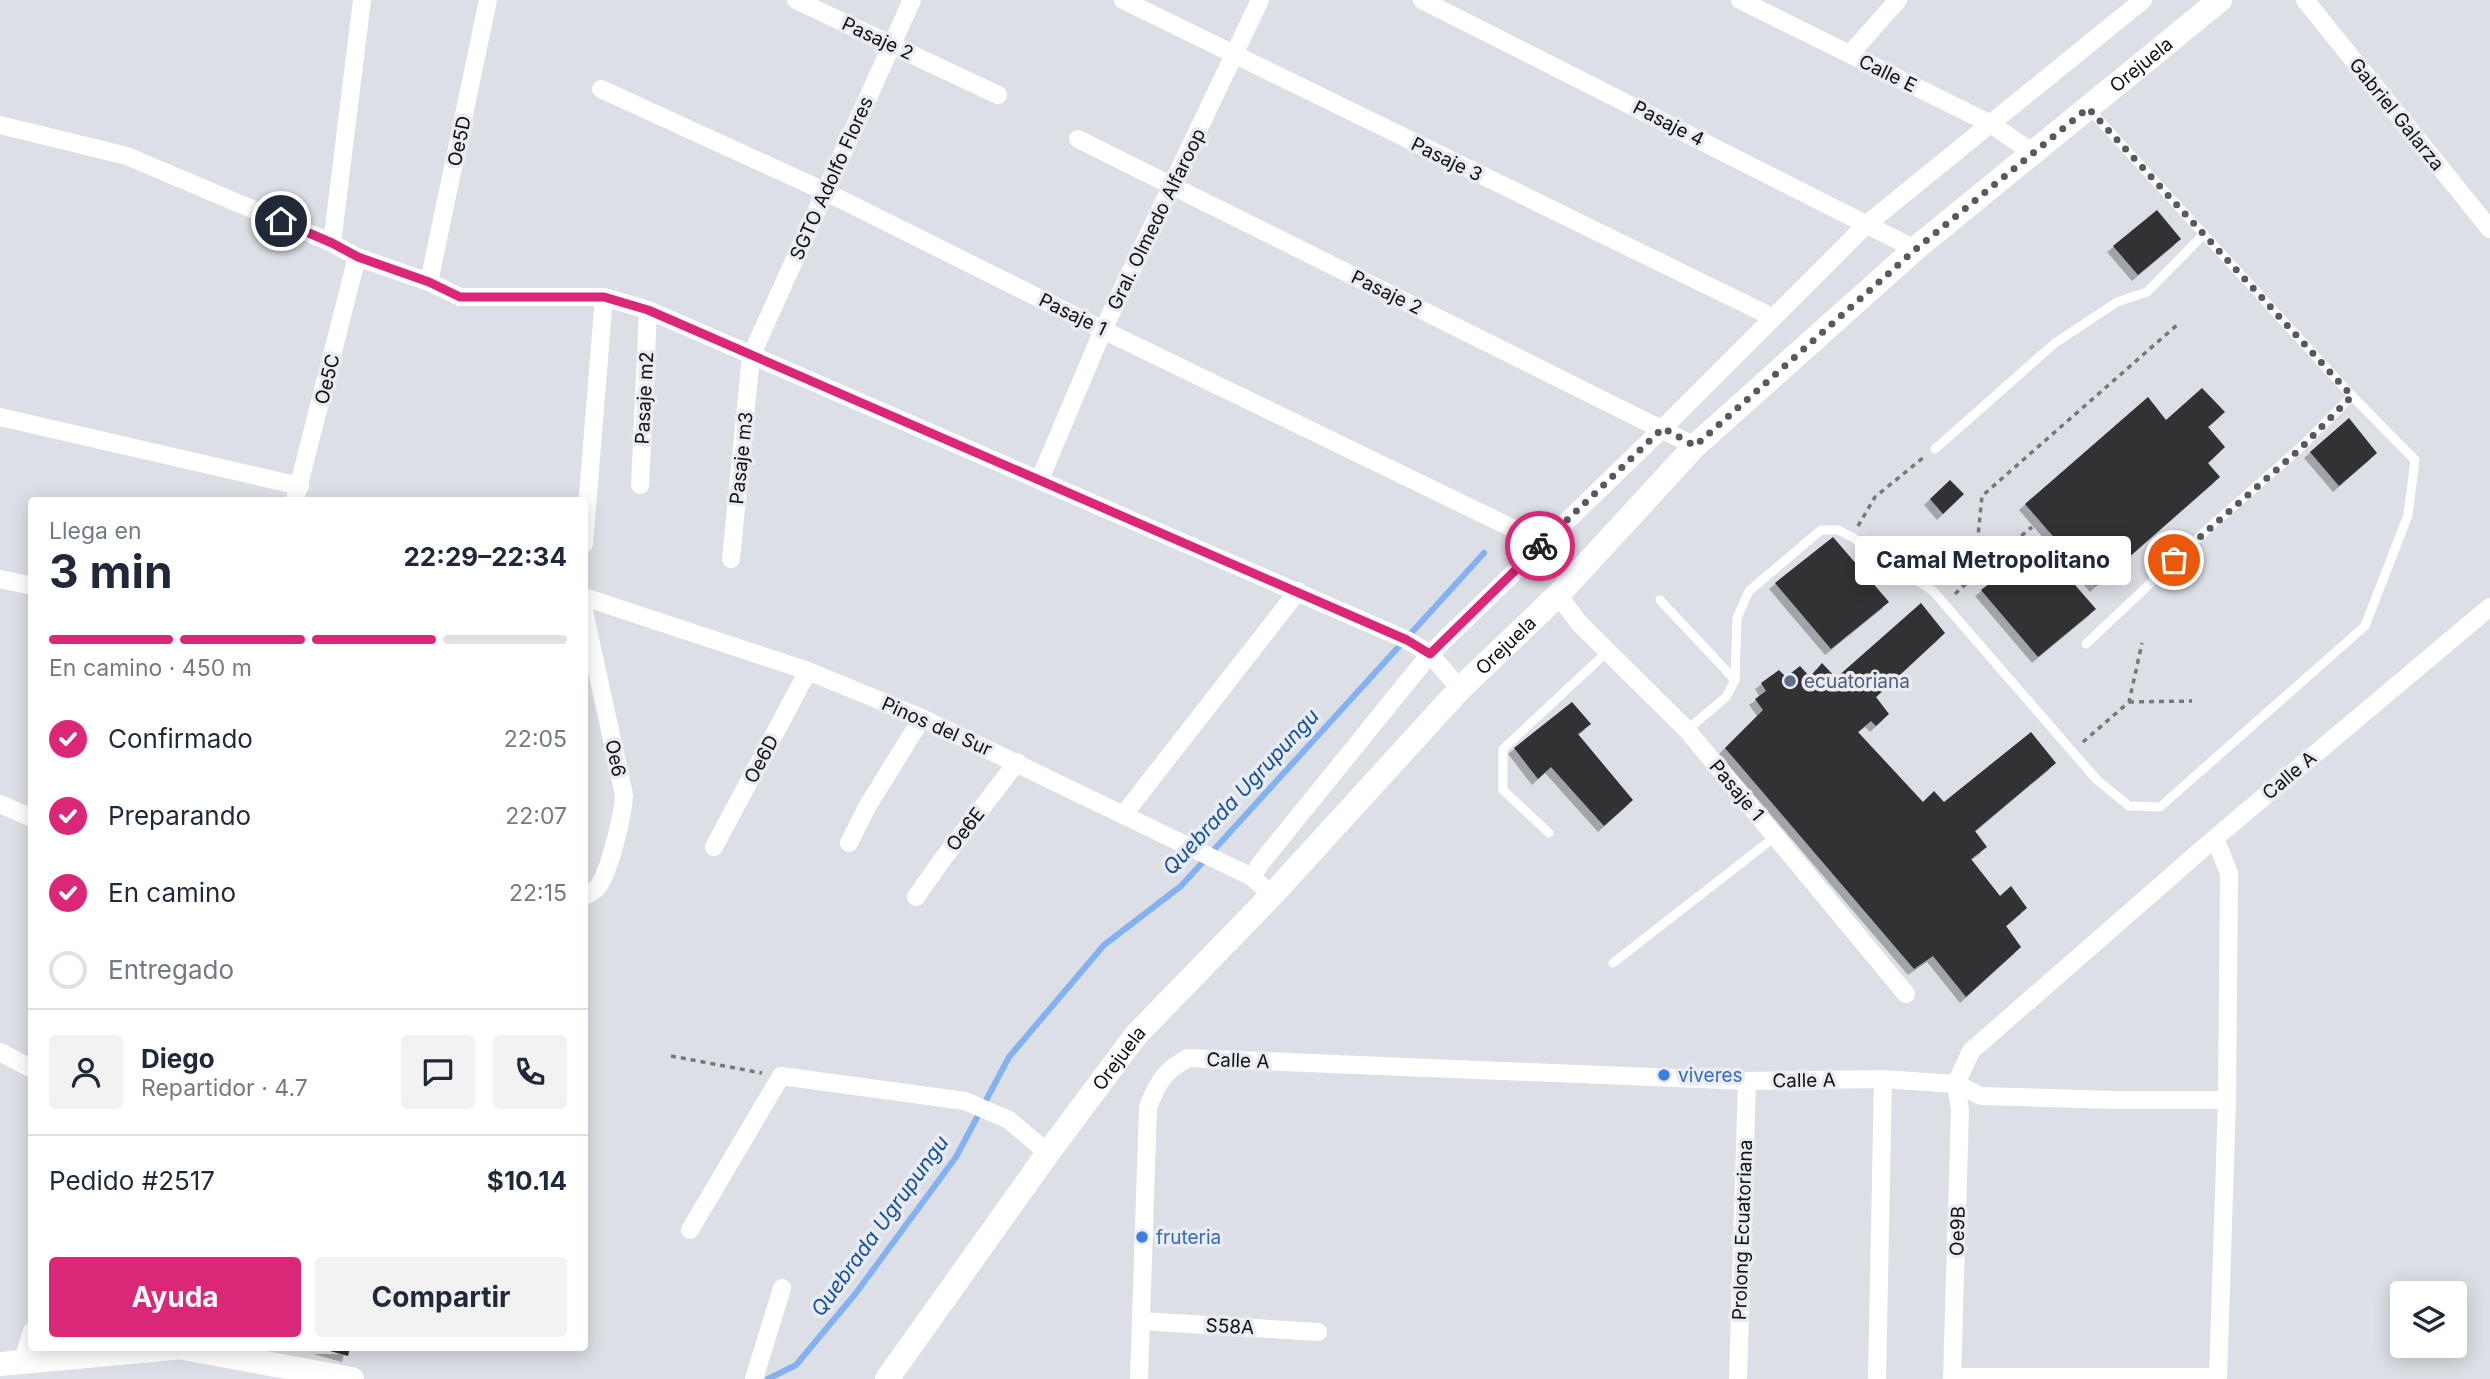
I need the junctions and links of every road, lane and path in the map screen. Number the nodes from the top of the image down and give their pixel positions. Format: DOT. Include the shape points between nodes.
graph roads {
  1 [pos="362,0"];
  2 [pos="488,0"];
  3 [pos="796,0"];
  4 [pos="912,0"];
  5 [pos="1123,0"];
  6 [pos="1260,0"];
  7 [pos="1422,0"];
  8 [pos="1740,0"];
  9 [pos="1898,0"];
  10 [pos="2143,0"];
  11 [pos="2220,0"];
  12 [pos="2305,0"];
  13 [pos="892,45"];
  14 [pos="1850,54"];
  15 [pos="1235,56"];
  16 [pos="601,89"];
  17 [pos="998,95"];
  18 [pos="2088,108"];
  19 [pos="1991,124"];
  20 [pos="0,125"];
  21 [pos="1078,139"];
  22 [pos="2033,153"];
  23 [pos="1172,186"];
  24 [pos="824,191"];
  25 [pos="1867,224"];
  26 [pos="2490,229"];
  27 [pos="2204,234"];
  28 [pos="332,243"];
  29 [pos="1916,249"];
  30 [pos="358,257"];
  31 [pos="429,282"];
  32 [pos="604,297"];
  33 [pos="648,310"];
  34 [pos="1772,317"];
  35 [pos="2177,325"];
  36 [pos="1103,330"];
  37 [pos="751,356"];
  38 [pos="2352,396"];
  39 [pos="0,416"];
  40 [pos="1663,428"];
  41 [pos="1695,446"];
  42 [pos="1935,449"];
  43 [pos="1040,479"];
  44 [pos="640,485"];
  45 [pos="297,494"];
  46 [pos="588,497"];
  47 [pos="2032,527"];
  48 [pos="1852,537"];
  49 [pos="1543,543"];
  50 [pos="731,559"];
  51 [pos="1974,576"];
  52 [pos="0,579"];
  53 [pos="28,585"];
  54 [pos="1297,592"];
  55 [pos="1558,595"];
  56 [pos="588,598"];
  57 [pos="1660,600"];
  58 [pos="1945,604"];
  59 [pos="2490,607"];
  60 [pos="588,629"];
  61 [pos="2142,643"];
  62 [pos="2086,644"];
  63 [pos="1608,652"];
  64 [pos="1430,654"];
  65 [pos="808,671"];
  66 [pos="1735,680"];
  67 [pos="1460,689"];
  68 [pos="2192,701"];
  69 [pos="2129,702"];
  70 [pos="922,718"];
  71 [pos="1688,730"];
  72 [pos="2073,750"];
  73 [pos="1017,762"];
  74 [pos="0,804"];
  75 [pos="1124,814"];
  76 [pos="28,816"];
  77 [pos="1549,833"];
  78 [pos="1776,836"];
  79 [pos="2215,838"];
  80 [pos="849,844"];
  81 [pos="714,847"];
  82 [pos="1252,877"];
  83 [pos="588,894"];
  84 [pos="1272,895"];
  85 [pos="916,898"];
  86 [pos="1613,963"];
  87 [pos="1906,994"];
  88 [pos="0,1052"];
  89 [pos="671,1056"];
  90 [pos="28,1067"];
  91 [pos="781,1076"];
  92 [pos="1884,1079"];
  93 [pos="1747,1081"];
  94 [pos="1956,1084"];
  95 [pos="2227,1100"];
  96 [pos="1048,1153"];
  97 [pos="690,1230"];
  98 [pos="782,1288"];
  99 [pos="1141,1321"];
  100 [pos="1318,1332"];
  101 [pos="28,1337"];
  102 [pos="143,1351"];
  103 [pos="199,1351"];
  104 [pos="11,1364"];
  105 [pos="1952,1378"];
  106 [pos="2218,1378"];
  107 [pos="352,1379"];
  108 [pos="754,1379"];
  109 [pos="887,1379"];
  110 [pos="1139,1379"];
  111 [pos="1738,1379"];
  112 [pos="1877,1379"];
  1 -- 28 [label="street"];
  2 -- 31 [label="street, Oe5D"];
  3 -- 13 [label="street, Pasaje 2"];
  4 -- 13 [label="street, SGTO Adolfo Flores"];
  5 -- 15 [label="street, Pasaje 3"];
  6 -- 15 [label="street, Gral. Olmedo Alfaroop"];
  7 -- 25 [label="street, Pasaje 4"];
  8 -- 14 [label="street, Calle E"];
  9 -- 14 [label="street"];
  10 -- 19 [label="street"];
  11 -- 18 [label="street, Orejuela"];
  12 -- 26 [label="street, Gabriel Galarza"];
  13 -- 17 [label="street, Pasaje 2"];
  13 -- 24 [label="street, SGTO Adolfo Flores"];
  14 -- 19 [label="street, Calle E"];
  15 -- 23 [label="street, Gral. Olmedo Alfaroop"];
  15 -- 34 [label="street, Pasaje 3"];
  16 -- 24 [label="street, Pasaje 1"];
  18 -- 22 [label="street, Orejuela"];
  18 -- 27 [label="lane"];
  19 -- 22 [label="street, Calle E"];
  19 -- 25 [label="street"];
  20 -- 28 [label="street" via="127,156"];
  21 -- 23 [label="street, Pasaje 2"];
  22 -- 29 [label="street, Orejuela"];
  23 -- 36 [label="street, Gral. Olmedo Alfaroop"];
  23 -- 40 [label="street, Pasaje 2"];
  24 -- 36 [label="street, Pasaje 1"];
  24 -- 37 [label="street, SGTO Adolfo Flores"];
  25 -- 29 [label="street, Pasaje 4"];
  25 -- 34 [label="street"];
  27 -- 38 [label="lane"];
  27 -- 42 [label="lane" via="2147,292 2117,302 2055,343"];
  28 -- 30 [label="street"];
  29 -- 41 [label="street, Orejuela"];
  30 -- 31 [label="street"];
  30 -- 45 [label="street, Oe5C"];
  31 -- 32 [label="street" via="469,298"];
  32 -- 33 [label="street"];
  32 -- 46 [label="street"];
  33 -- 37 [label="street"];
  33 -- 44 [label="street, Pasaje m2"];
  34 -- 40 [label="street"];
  35 -- 51 [label="path" via="1982,496"];
  36 -- 43 [label="street, Gral. Olmedo Alfaroop"];
  36 -- 49 [label="street, Pasaje 1"];
  37 -- 43 [label="street"];
  37 -- 50 [label="street, Pasaje m3"];
  38 -- 62 [label="lane"];
  38 -- 72 [label="lane" via="2415,460 2408,515 2365,626 2160,807 2129,806 2097,780"];
  39 -- 45 [label="street"];
  40 -- 41 [label="street, Pasaje 2"];
  40 -- 49 [label="street"];
  41 -- 55 [label="street, Orejuela"];
  42 -- 48 [label="path" via="1875,497"];
  43 -- 54 [label="street"];
  47 -- 51 [label="path"];
  48 -- 58 [label="lane" via="1933,591"];
  48 -- 66 [label="lane" via="1838,530 1821,530 1749,591 1737,618"];
  49 -- 64 [label="street"];
  51 -- 58 [label="path"];
  52 -- 53 [label="street"];
  54 -- 64 [label="street"];
  54 -- 75 [label="street"];
  55 -- 63 [label="street, Pasaje 1"];
  55 -- 67 [label="street, Orejuela"];
  56 -- 65 [label="street, Pinos del Sur"];
  57 -- 66 [label="lane"];
  58 -- 72 [label="lane"];
  59 -- 79 [label="street, Calle A"];
  60 -- 83 [label="street, Oe6" via="624,795 604,876"];
  61 -- 69 [label="path"];
  63 -- 71 [label="street, Pasaje 1"];
  63 -- 77 [label="lane" via="1503,749 1503,790"];
  64 -- 67 [label="street"];
  64 -- 82 [label="street"];
  65 -- 70 [label="street, Pinos del Sur"];
  65 -- 81 [label="street, Oe6D"];
  66 -- 71 [label="lane" via="1726,697"];
  67 -- 84 [label="street, Orejuela"];
  68 -- 69 [label="path"];
  69 -- 72 [label="path"];
  70 -- 73 [label="street, Pinos del Sur"];
  70 -- 80 [label="street"];
  71 -- 78 [label="street, Pasaje 1"];
  73 -- 75 [label="street, Pinos del Sur"];
  73 -- 85 [label="street, Oe6E"];
  74 -- 76 [label="street"];
  75 -- 82 [label="street, Pinos del Sur"];
  78 -- 86 [label="lane"];
  78 -- 87 [label="street, Pasaje 1"];
  79 -- 94 [label="street, Calle A" via="1971,1051"];
  79 -- 95 [label="street" via="2230,873"];
  82 -- 84 [label="street, Pinos del Sur"];
  84 -- 96 [label="street, Orejuela" via="1136,1035"];
  88 -- 90 [label="street"];
  89 -- 91 [label="path"];
  91 -- 96 [label="street" via="965,1101 1009,1120"];
  91 -- 97 [label="street"];
  92 -- 93 [label="street, Calle A"];
  92 -- 94 [label="street, Calle A"];
  92 -- 112 [label="street"];
  93 -- 99 [label="street, Calle A" via="1188,1058 1158,1081 1148,1107"];
  93 -- 111 [label="street, Prolong Ecuatoriana"];
  94 -- 95 [label="street" via="1981,1097"];
  94 -- 105 [label="street, Oe9B" via="1960,1110"];
  95 -- 106 [label="street"];
  96 -- 109 [label="street, Orejuela"];
  98 -- 108 [label="street"];
  99 -- 100 [label="street, S58A"];
  99 -- 110 [label="street, Calle A"];
  101 -- 104 [label="street"];
  102 -- 104 [label="street"];
  103 -- 107 [label="street"];
  105 -- 106 [label="street"];
}
